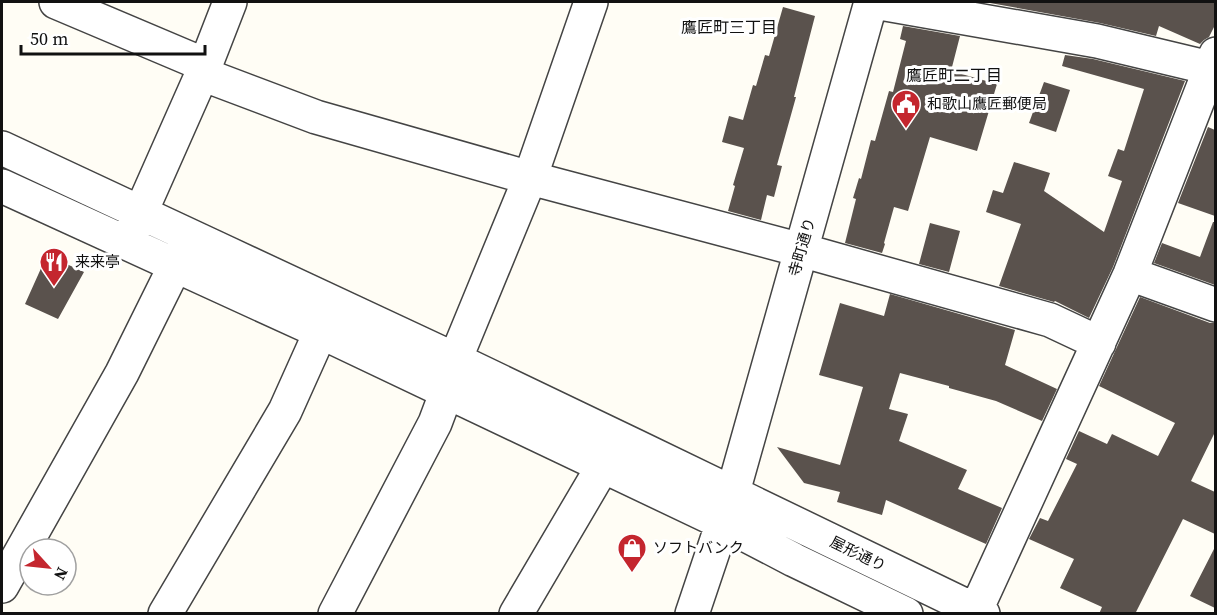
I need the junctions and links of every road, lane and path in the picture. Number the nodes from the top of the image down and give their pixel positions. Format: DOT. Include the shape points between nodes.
graph roads {
  1 [pos="56,2"];
  2 [pos="230,2"];
  3 [pos="591,2"];
  4 [pos="872,2"];
  5 [pos="1213,61"];
  6 [pos="203,69"];
  7 [pos="2,148"];
  8 [pos="530,178"];
  9 [pos="2,186"];
  10 [pos="134,228"];
  11 [pos="801,250"];
  12 [pos="183,251"];
  13 [pos="1130,274"];
  14 [pos="1215,305"];
  15 [pos="327,317"];
  16 [pos="1098,343"];
  17 [pos="455,360"];
  18 [pos="447,391"];
  19 [pos="603,466"];
  20 [pos="733,492"];
  21 [pos="723,524"];
  22 [pos="3,580"];
  23 [pos="979,612"];
  24 [pos="165,614"];
  25 [pos="335,614"];
  26 [pos="516,614"];
  27 [pos="692,614"];
  28 [pos="906,614"];
  1 -- 6 [label="street"];
  2 -- 6 [label="street"];
  3 -- 8 [label="street"];
  4 -- 5 [label="street"];
  4 -- 11 [label="street, 寺町通り"];
  5 -- 13 [label="street"];
  6 -- 8 [label="street" via="316,117"];
  6 -- 10 [label="street"];
  7 -- 10 [label="street"];
  8 -- 11 [label="street"];
  8 -- 17 [label="street"];
  9 -- 10 [label="street"];
  10 -- 12 [label="street"];
  11 -- 16 [label="street" via="1050,320"];
  11 -- 20 [label="street, 寺町通り"];
  12 -- 15 [label="street"];
  12 -- 22 [label="street" via="122,372"];
  13 -- 14 [label="street"];
  13 -- 16 [label="street"];
  15 -- 17 [label="street, 屋形通り"];
  15 -- 18 [label="street"];
  15 -- 24 [label="street" via="285,411"];
  16 -- 23 [label="street"];
  17 -- 18 [label="street"];
  17 -- 20 [label="street, 屋形通り"];
  18 -- 19 [label="street"];
  18 -- 25 [label="street" via="435,423"];
  19 -- 21 [label="street"];
  19 -- 26 [label="street"];
  20 -- 21 [label="street, 寺町通り"];
  20 -- 23 [label="street, 屋形通り"];
  21 -- 27 [label="street"];
  21 -- 28 [label="street"];
}
